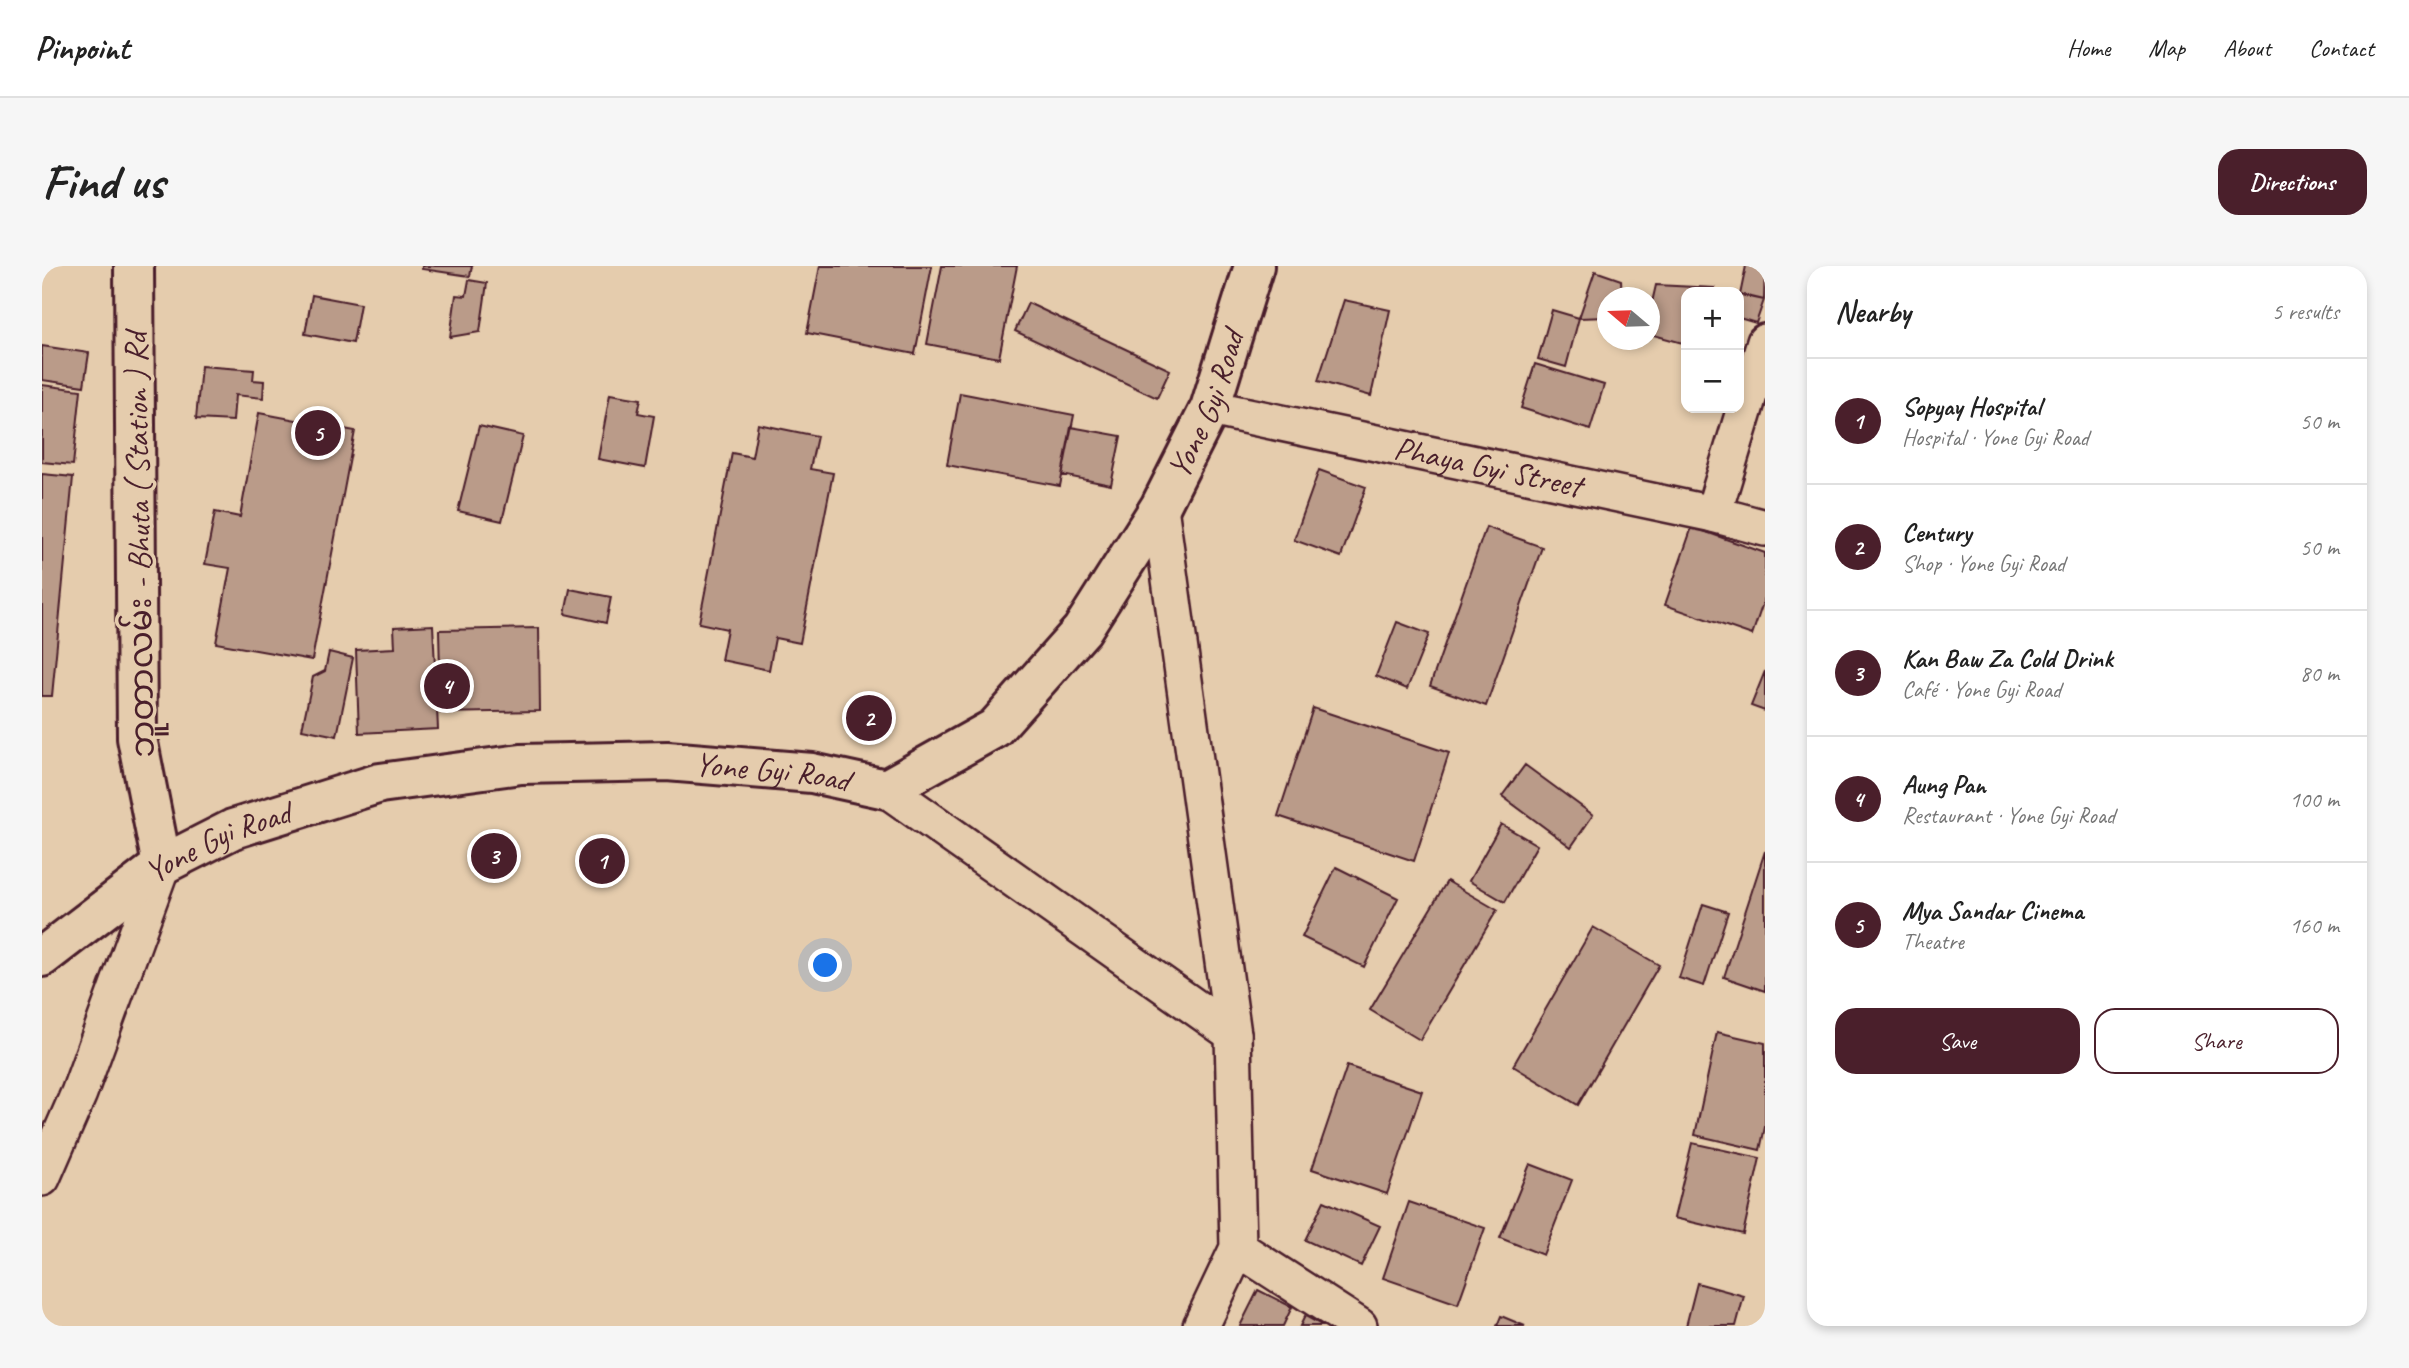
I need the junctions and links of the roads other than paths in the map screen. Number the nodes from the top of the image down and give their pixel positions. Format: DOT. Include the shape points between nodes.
graph roads {
  1 [pos="134,266"];
  2 [pos="1254,266"];
  3 [pos="1765,342"];
  4 [pos="1210,408"];
  5 [pos="1160,507"];
  6 [pos="1713,514"];
  7 [pos="1765,528"];
  8 [pos="886,789"];
  9 [pos="162,865"];
  10 [pos="42,957"];
  11 [pos="1233,1034"];
  12 [pos="42,1178"];
  13 [pos="1238,1248"];
  14 [pos="1202,1326"];
  15 [pos="1359,1326"];
  1 -- 9 [label="street, ဘူတာလမ်း - Bhuta ( Station ) Rd" via="137,738"];
  2 -- 4 [label="street, Yone Gyi Road"];
  3 -- 6 [label="street"];
  4 -- 5 [label="street, Yone Gyi Road"];
  4 -- 6 [label="street, Phaya Gyi Street"];
  5 -- 8 [label="street, Yone Gyi Road" via="1082,630 996,728"];
  5 -- 11 [label="street"];
  6 -- 7 [label="street, Phaya Gyi Street"];
  8 -- 9 [label="street, Yone Gyi Road" via="812,773 667,761 520,764 380,783 233,829"];
  8 -- 11 [label="street"];
  9 -- 10 [label="street, Yone Gyi Road"];
  9 -- 12 [label="street" via="79,1093"];
  11 -- 13 [label="street"];
  13 -- 14 [label="street"];
  13 -- 15 [label="street"];
}
